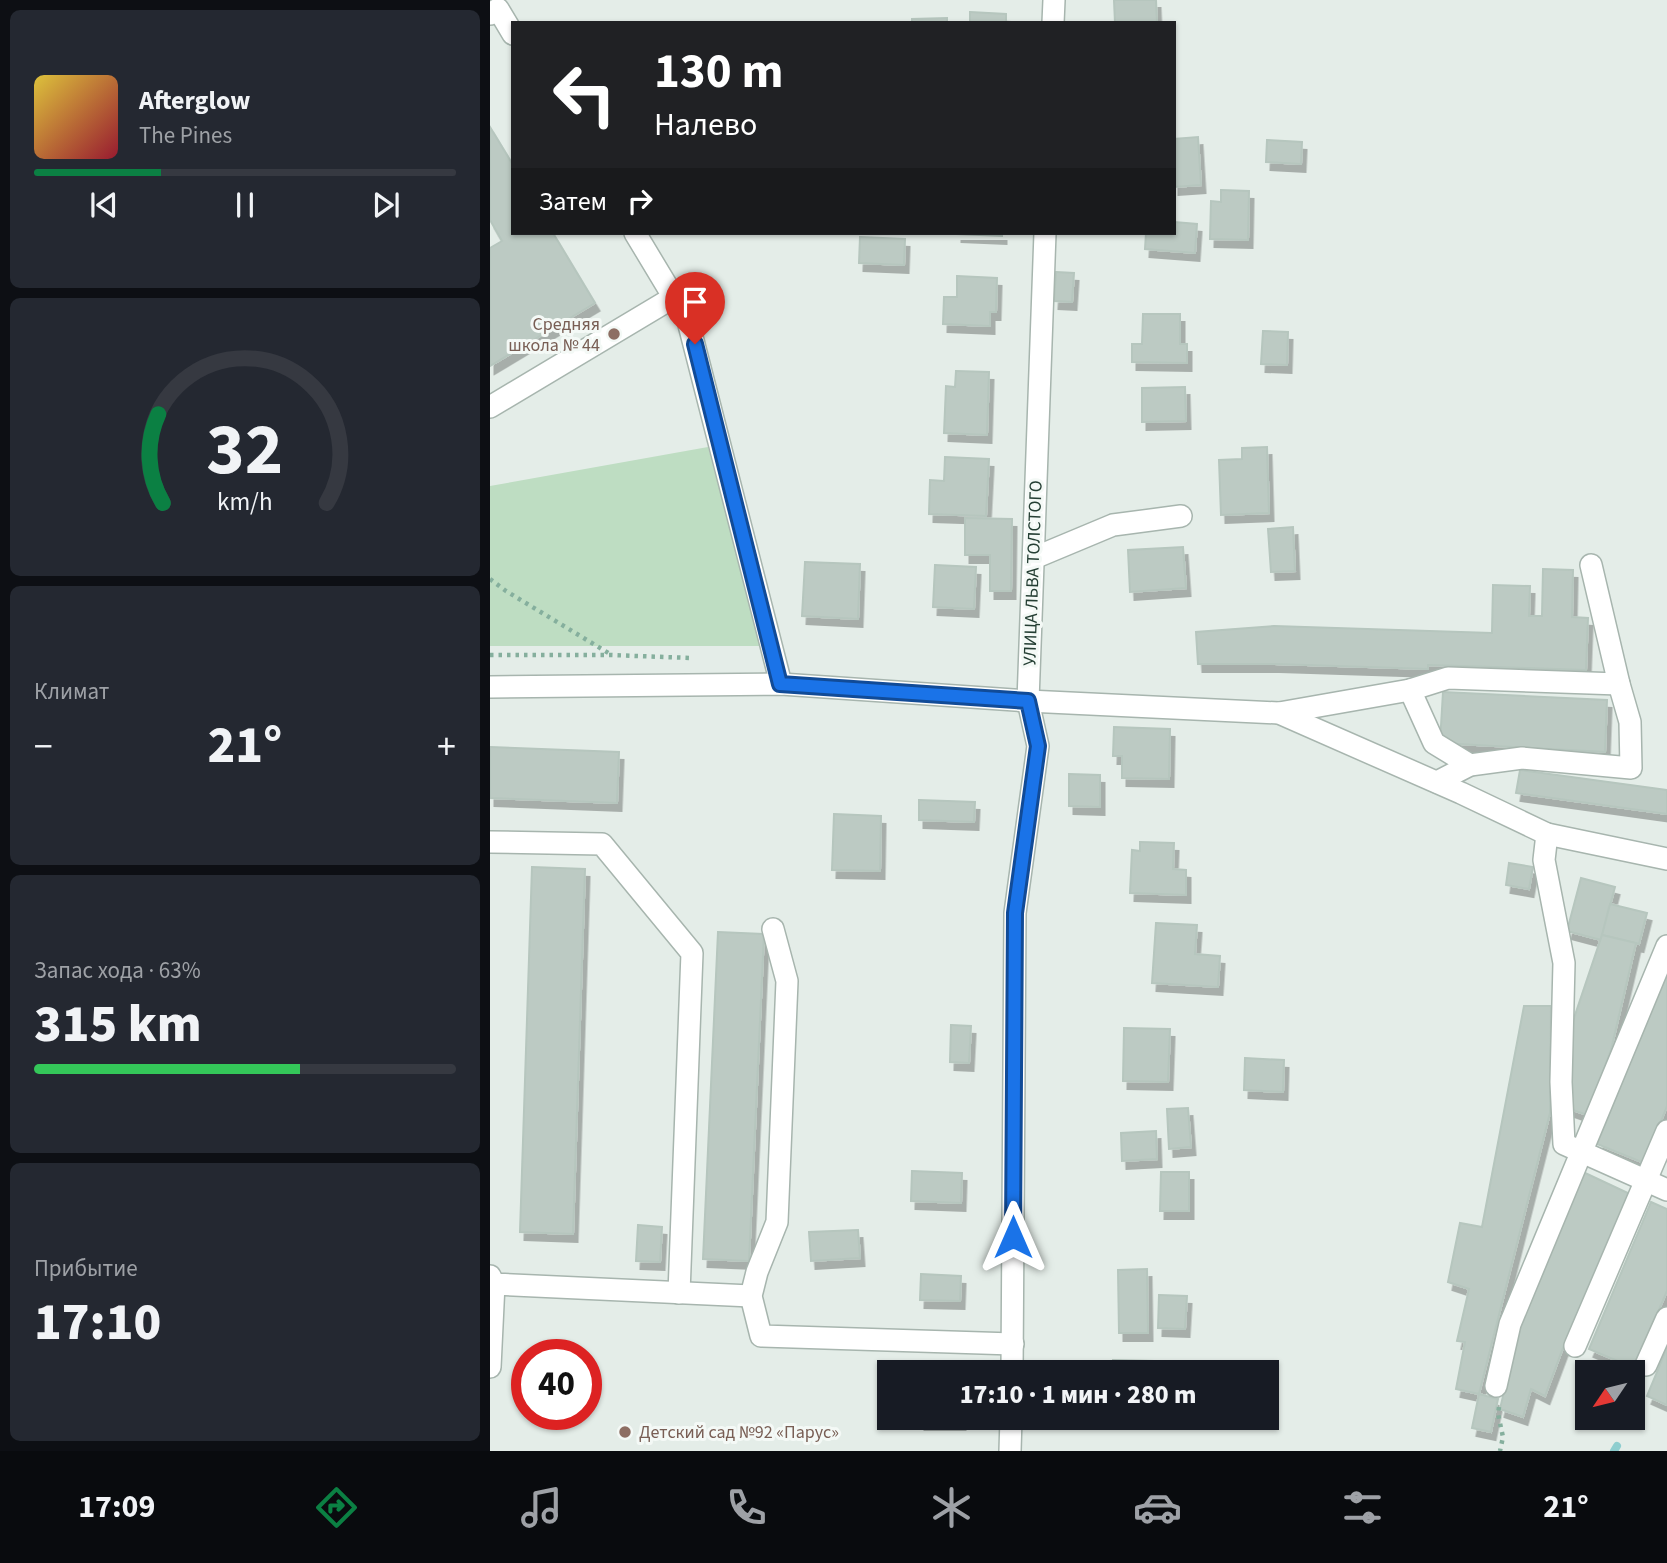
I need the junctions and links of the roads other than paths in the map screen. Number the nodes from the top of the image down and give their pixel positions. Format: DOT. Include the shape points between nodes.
graph roads {
  1 [pos="1054,0"];
  2 [pos="490,13"];
  3 [pos="1053,21"];
  4 [pos="511,31"];
  5 [pos="636,235"];
  6 [pos="1045,235"];
  7 [pos="674,297"];
  8 [pos="490,407"];
  9 [pos="1181,516"];
  10 [pos="1034,558"];
  11 [pos="1591,565"];
  12 [pos="780,684"];
  13 [pos="1619,684"];
  14 [pos="490,687"];
  15 [pos="1410,690"];
  16 [pos="1028,701"];
  17 [pos="1279,713"];
  18 [pos="1469,765"];
  19 [pos="1437,782"];
  20 [pos="1547,834"];
  21 [pos="490,842"];
  22 [pos="1667,859"];
  23 [pos="774,929"];
  24 [pos="1667,946"];
  25 [pos="1667,1130"];
  26 [pos="1581,1153"];
  27 [pos="1646,1180"];
  28 [pos="1667,1189"];
  29 [pos="492,1280"];
  30 [pos="679,1293"];
  31 [pos="751,1296"];
  32 [pos="1667,1318"];
  33 [pos="1013,1344"];
  34 [pos="1575,1346"];
  35 [pos="1012,1360"];
  36 [pos="1646,1365"];
  37 [pos="490,1367"];
  38 [pos="1496,1386"];
  39 [pos="1011,1430"];
  40 [pos="1010,1451"];
  1 -- 3 [label="street"];
  2 -- 4 [label="street" via="498,9"];
  5 -- 7 [label="street"];
  6 -- 10 [label="street, УЛИЦА ЛЬВА ТОЛСТОГО"];
  7 -- 8 [label="street"];
  7 -- 12 [label="street" via="688,321"];
  9 -- 10 [label="street" via="1113,525"];
  10 -- 16 [label="street, УЛИЦА ЛЬВА ТОЛСТОГО"];
  11 -- 13 [label="street"];
  12 -- 14 [label="street"];
  12 -- 16 [label="street"];
  13 -- 15 [label="street" via="1448,678"];
  13 -- 18 [label="street" via="1630,722 1631,768 1522,758"];
  15 -- 17 [label="street"];
  15 -- 18 [label="street" via="1434,743"];
  16 -- 17 [label="street"];
  16 -- 33 [label="street, УЛИЦА ЛЬВА ТОЛСТОГО" via="1038,746 1015,913"];
  17 -- 19 [label="street"];
  18 -- 19 [label="street"];
  19 -- 20 [label="street"];
  20 -- 22 [label="street"];
  20 -- 26 [label="street" via="1544,860 1564,963 1564,1144"];
  21 -- 30 [label="street" via="602,844 692,953"];
  23 -- 31 [label="street" via="787,981 777,1222"];
  24 -- 26 [label="street"];
  25 -- 27 [label="street"];
  26 -- 27 [label="street"];
  26 -- 38 [label="street" via="1510,1324"];
  27 -- 28 [label="street"];
  27 -- 34 [label="street"];
  29 -- 30 [label="street"];
  29 -- 37 [label="street"];
  30 -- 31 [label="street"];
  31 -- 33 [label="street" via="761,1336"];
  32 -- 36 [label="street"];
  33 -- 35 [label="street, УЛИЦА ЛЬВА ТОЛСТОГО"];
  39 -- 40 [label="street"];
}
